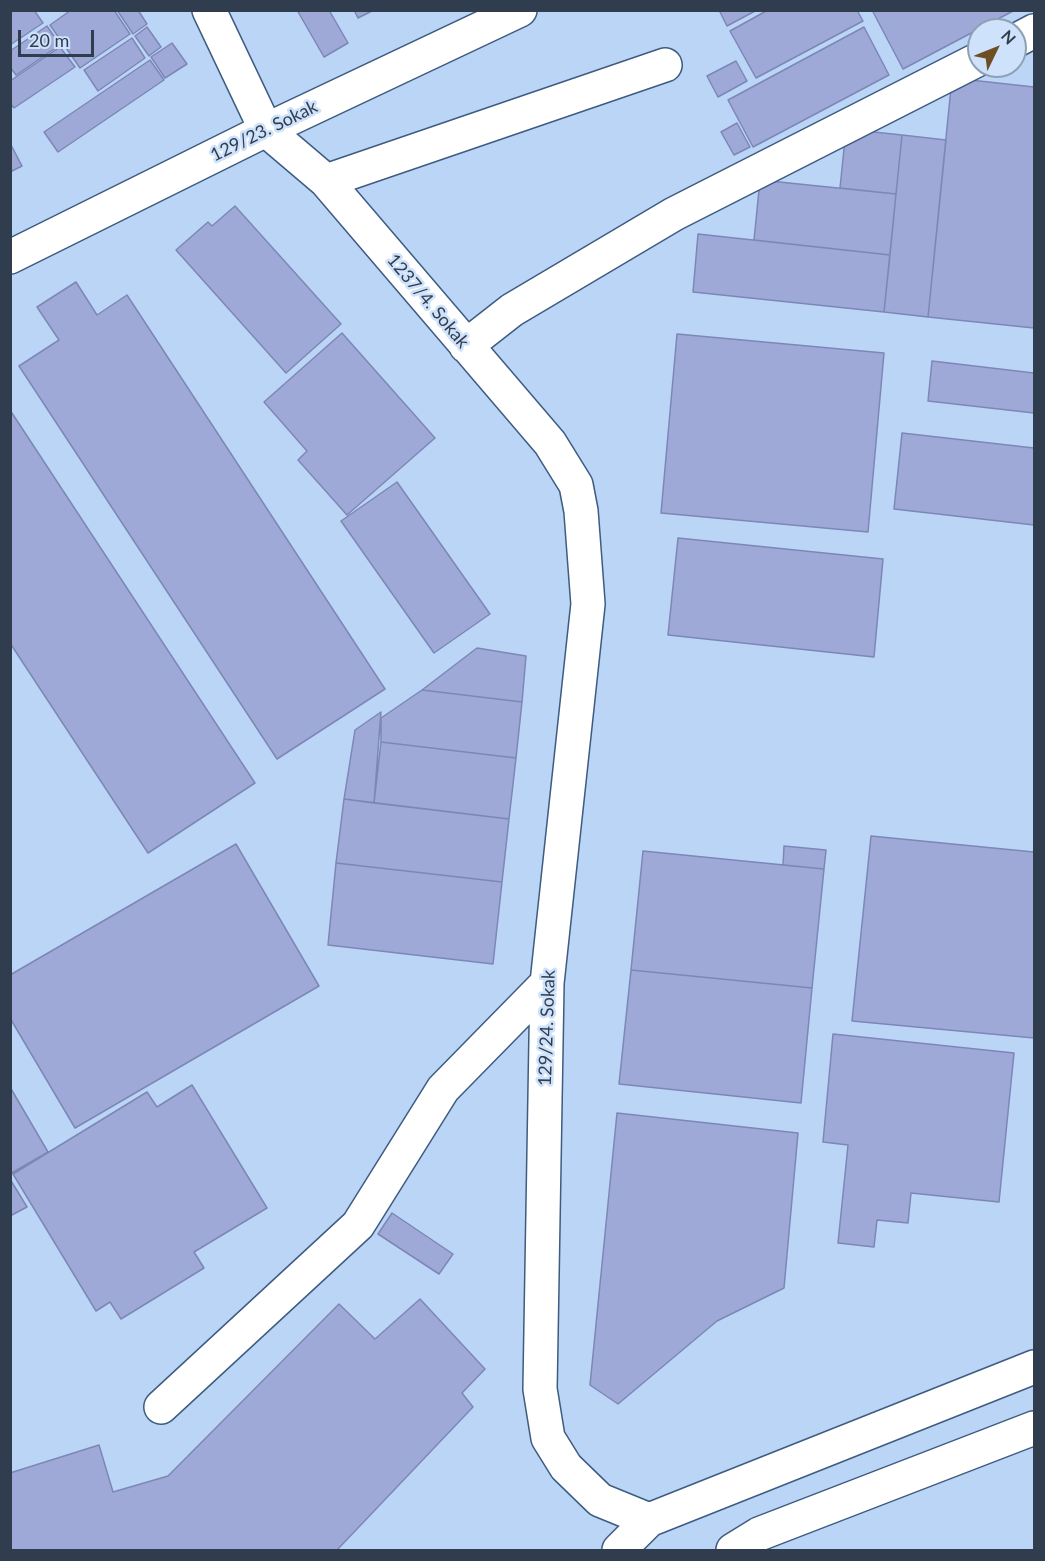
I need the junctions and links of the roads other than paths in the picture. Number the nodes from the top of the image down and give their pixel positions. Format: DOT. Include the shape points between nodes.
graph roads {
  1 [pos="209,10"];
  2 [pos="520,10"];
  3 [pos="665,65"];
  4 [pos="967,65"];
  5 [pos="266,130"];
  6 [pos="326,182"];
  7 [pos="10,257"];
  8 [pos="466,346"];
  9 [pos="576,485"];
  10 [pos="547,984"];
  11 [pos="1035,1367"];
  12 [pos="161,1407"];
  13 [pos="1035,1428"];
  14 [pos="650,1520"];
  15 [pos="619,1551"];
  16 [pos="733,1551"];
  1 -- 5 [label="lane"];
  2 -- 5 [label="lane, 129/23. Sokak"];
  3 -- 6 [label="lane"];
  4 -- 8 [label="lane" via="674,214 512,310"];
  5 -- 6 [label="lane, 1237/4. Sokak"];
  5 -- 7 [label="lane, 129/23. Sokak"];
  6 -- 8 [label="lane, 1237/4. Sokak"];
  8 -- 9 [label="lane, 1237/4. Sokak" via="550,443"];
  9 -- 10 [label="lane, 129/24. Sokak" via="588,604"];
  10 -- 12 [label="lane" via="443,1089 358,1225"];
  10 -- 14 [label="lane, 129/24. Sokak" via="540,1389 548,1438 566,1467 600,1500"];
  11 -- 14 [label="lane"];
  13 -- 16 [label="lane" via="759,1534"];
  14 -- 15 [label="lane"];
}
